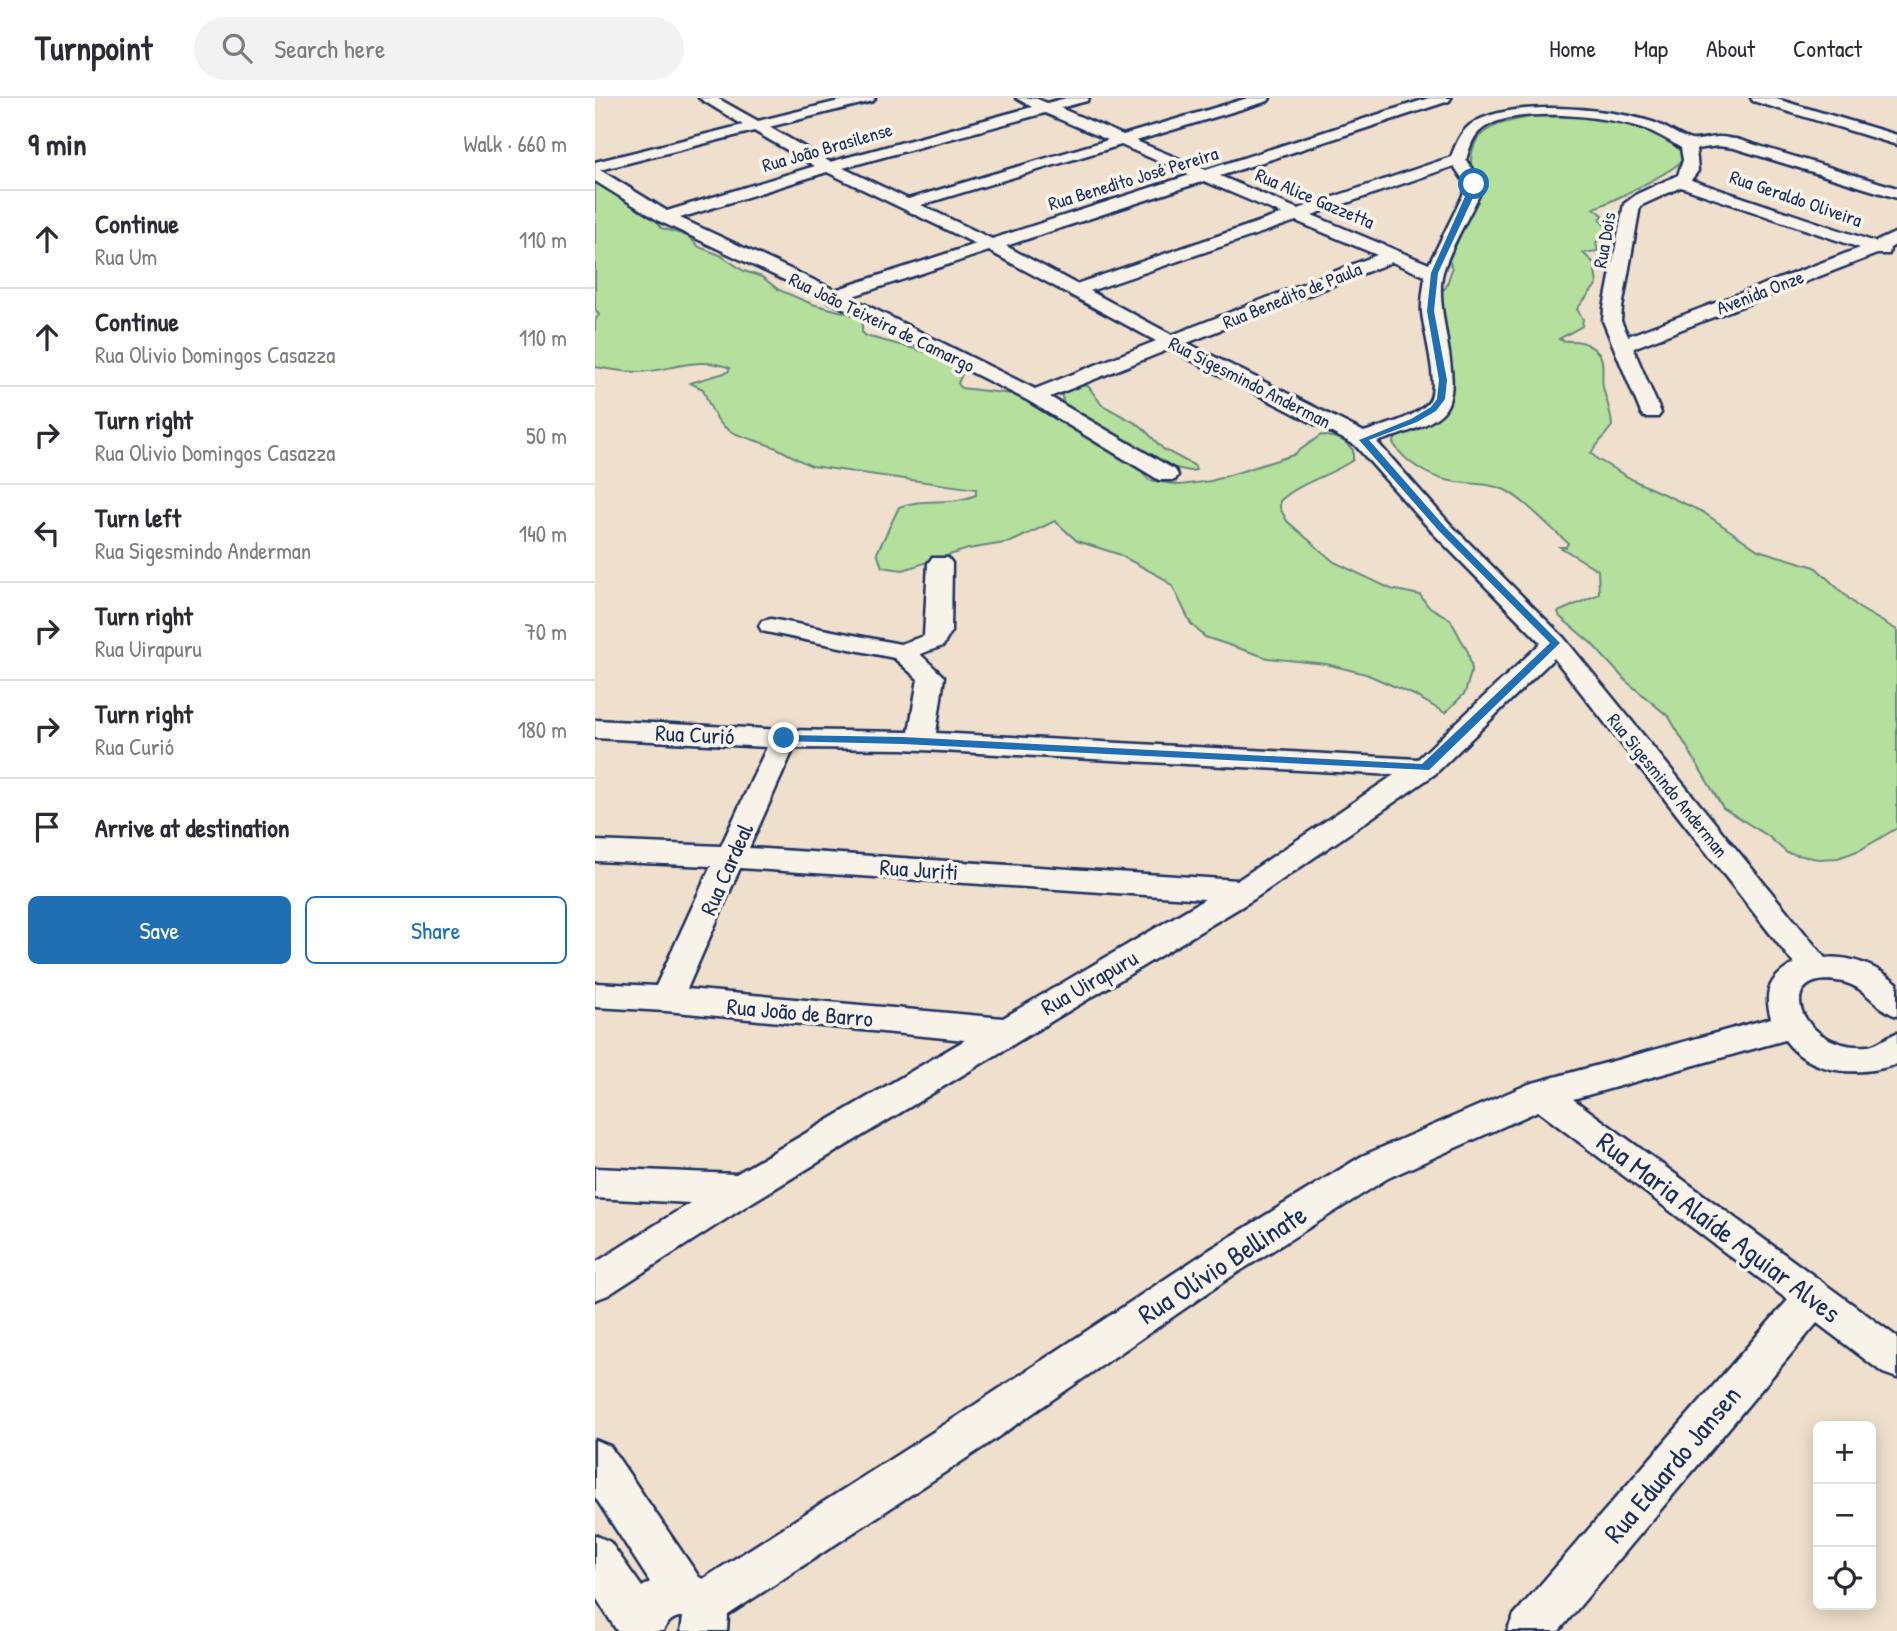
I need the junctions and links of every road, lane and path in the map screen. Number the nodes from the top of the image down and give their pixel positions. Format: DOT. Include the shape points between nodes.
graph roads {
  1 [pos="706,98"];
  2 [pos="867,98"];
  3 [pos="1023,98"];
  4 [pos="1082,98"];
  5 [pos="1263,98"];
  6 [pos="1441,98"];
  7 [pos="1758,98"];
  8 [pos="1615,102"];
  9 [pos="1046,108"];
  10 [pos="1576,113"];
  11 [pos="1495,118"];
  12 [pos="759,127"];
  13 [pos="1897,140"];
  14 [pos="1123,141"];
  15 [pos="1688,146"];
  16 [pos="1458,160"];
  17 [pos="595,167"];
  18 [pos="828,167"];
  19 [pos="595,174"];
  20 [pos="1207,177"];
  21 [pos="1681,182"];
  22 [pos="1897,193"];
  23 [pos="905,205"];
  24 [pos="1299,214"];
  25 [pos="665,217"];
  26 [pos="1897,237"];
  27 [pos="989,244"];
  28 [pos="1876,247"];
  29 [pos="1394,254"];
  30 [pos="1897,255"];
  31 [pos="1434,273"];
  32 [pos="1073,291"];
  33 [pos="834,296"];
  34 [pos="1171,342"];
  35 [pos="1622,345"];
  36 [pos="1034,396"];
  37 [pos="1651,413"];
  38 [pos="1363,440"];
  39 [pos="1167,475"];
  40 [pos="940,563"];
  41 [pos="771,626"];
  42 [pos="1555,643"];
  43 [pos="902,652"];
  44 [pos="595,729"];
  45 [pos="784,738"];
  46 [pos="921,741"];
  47 [pos="1425,768"];
  48 [pos="595,851"];
  49 [pos="732,856"];
  50 [pos="1243,891"];
  51 [pos="1817,970"];
  52 [pos="595,995"];
  53 [pos="666,999"];
  54 [pos="1897,1004"];
  55 [pos="1790,1026"];
  56 [pos="1004,1031"];
  57 [pos="1891,1057"];
  58 [pos="1541,1094"];
  59 [pos="595,1183"];
  60 [pos="741,1190"];
  61 [pos="595,1283"];
  62 [pos="1814,1298"];
  63 [pos="1897,1360"];
  64 [pos="595,1460"];
  65 [pos="595,1557"];
  66 [pos="697,1610"];
  67 [pos="640,1628"];
  68 [pos="1530,1631"];
  1 -- 12 [label="street, Rua Sigesmindo Anderman"];
  2 -- 12 [label="street"];
  3 -- 9 [label="street, Rua Alice Gazzetta"];
  4 -- 9 [label="street, Rua João Brasilense"];
  5 -- 14 [label="street"];
  6 -- 11 [label="street"];
  6 -- 20 [label="street, Rua Benedito José Pereira"];
  7 -- 13 [label="street"];
  8 -- 10 [label="street"];
  9 -- 14 [label="street, Rua Alice Gazzetta"];
  9 -- 18 [label="street, Rua João Brasilense"];
  10 -- 11 [label="street"];
  10 -- 15 [label="street" via="1620,117 1669,134"];
  11 -- 16 [label="street" via="1467,137"];
  12 -- 17 [label="street"];
  12 -- 18 [label="street, Rua Sigesmindo Anderman"];
  14 -- 20 [label="street, Rua Alice Gazzetta"];
  14 -- 23 [label="street"];
  15 -- 21 [label="street" via="1692,168"];
  15 -- 22 [label="street" via="1710,141 1736,144"];
  16 -- 24 [label="street"];
  16 -- 31 [label="street" via="1474,189"];
  18 -- 23 [label="street, Rua Sigesmindo Anderman"];
  18 -- 25 [label="street, Rua João Brasilense"];
  19 -- 25 [label="street, Rua João Teixeira de Camargo"];
  20 -- 24 [label="street, Rua Alice Gazzetta"];
  20 -- 27 [label="street, Rua Benedito José Pereira"];
  21 -- 28 [label="street, Rua Geraldo Oliveira"];
  21 -- 35 [label="street, Rua Dois" via="1644,194 1632,204 1612,321"];
  23 -- 27 [label="street, Rua Sigesmindo Anderman"];
  24 -- 29 [label="street, Rua Alice Gazzetta"];
  24 -- 32 [label="street"];
  25 -- 33 [label="street, Rua João Teixeira de Camargo"];
  26 -- 28 [label="street, Avenida Onze"];
  27 -- 32 [label="street, Rua Sigesmindo Anderman"];
  27 -- 33 [label="street, Rua Benedito José Pereira"];
  28 -- 30 [label="street, Rua Geraldo Oliveira"];
  28 -- 35 [label="street, Avenida Onze"];
  29 -- 31 [label="street, Rua Alice Gazzetta"];
  29 -- 34 [label="street, Rua Benedito de Paula"];
  31 -- 38 [label="street" via="1431,311 1443,380 1441,399 1414,421"];
  32 -- 34 [label="street, Rua Sigesmindo Anderman"];
  33 -- 36 [label="street, Rua João Teixeira de Camargo"];
  34 -- 36 [label="street, Rua Benedito de Paula"];
  34 -- 38 [label="street, Rua Sigesmindo Anderman"];
  35 -- 37 [label="street, Rua Dois"];
  36 -- 39 [label="street, Rua João Teixeira de Camargo"];
  38 -- 42 [label="street, Rua Sigesmindo Anderman" via="1442,529"];
  40 -- 43 [label="street" via="938,632 934,641"];
  41 -- 43 [label="street"];
  42 -- 47 [label="street, Rua Uirapuru"];
  42 -- 51 [label="street, Rua Sigesmindo Anderman"];
  43 -- 46 [label="street" via="931,677"];
  44 -- 45 [label="street, Rua Curió"];
  45 -- 46 [label="street, Rua Curió"];
  45 -- 49 [label="street, Rua Cardeal"];
  46 -- 47 [label="street, Rua Curió"];
  47 -- 50 [label="street, Rua Uirapuru"];
  48 -- 49 [label="street, Rua Juriti"];
  49 -- 50 [label="street, Rua Juriti"];
  49 -- 53 [label="street, Rua Cardeal"];
  50 -- 56 [label="street, Rua Uirapuru"];
  51 -- 54 [label="street" via="1856,974 1875,983"];
  51 -- 55 [label="street" via="1800,975 1782,996"];
  52 -- 53 [label="street, Rua João de Barro"];
  53 -- 56 [label="street, Rua João de Barro"];
  55 -- 57 [label="street" via="1820,1051 1840,1058"];
  55 -- 58 [label="street, Rua Olívio Bellinate"];
  56 -- 60 [label="street, Rua Uirapuru"];
  58 -- 62 [label="street, Rua Maria Alaíde Aguiar Alves"];
  58 -- 66 [label="street, Rua Olívio Bellinate" via="1364,1174 1219,1264"];
  59 -- 60 [label="street"];
  60 -- 61 [label="street, Rua Uirapuru"];
  62 -- 63 [label="street, Rua Maria Alaíde Aguiar Alves"];
  62 -- 68 [label="street, Rua Eduardo Jansen"];
  64 -- 66 [label="street"];
  65 -- 67 [label="street"];
  66 -- 67 [label="street, Rua Olívio Bellinate" via="671,1595 647,1612"];
}
